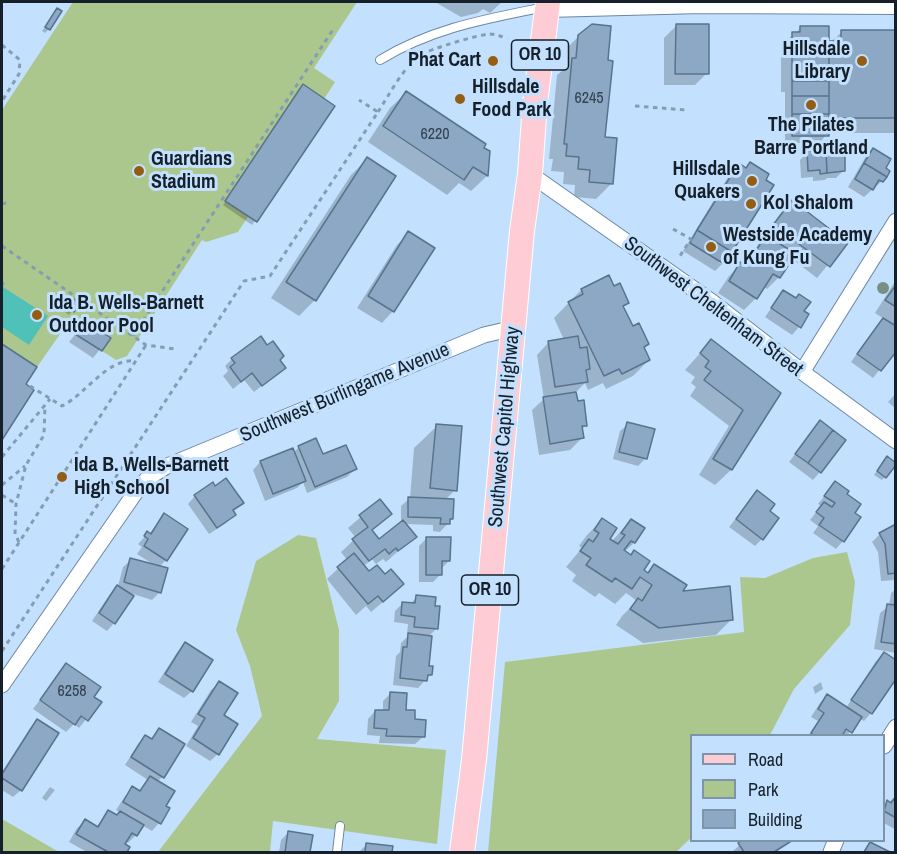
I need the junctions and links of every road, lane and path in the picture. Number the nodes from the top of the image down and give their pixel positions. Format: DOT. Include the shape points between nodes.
graph roads {
  1 [pos="547,4"];
  2 [pos="896,4"];
  3 [pos="334,28"];
  4 [pos="507,39"];
  5 [pos="2,45"];
  6 [pos="380,60"];
  7 [pos="358,100"];
  8 [pos="2,101"];
  9 [pos="635,106"];
  10 [pos="686,110"];
  11 [pos="378,112"];
  12 [pos="530,174"];
  13 [pos="10,202"];
  14 [pos="2,204"];
  15 [pos="896,221"];
  16 [pos="673,229"];
  17 [pos="2,246"];
  18 [pos="678,259"];
  19 [pos="514,328"];
  20 [pos="133,336"];
  21 [pos="146,345"];
  22 [pos="175,349"];
  23 [pos="135,361"];
  24 [pos="802,372"];
  25 [pos="30,386"];
  26 [pos="50,399"];
  27 [pos="45,405"];
  28 [pos="896,441"];
  29 [pos="2,457"];
  30 [pos="26,465"];
  31 [pos="2,485"];
  32 [pos="2,495"];
  33 [pos="16,504"];
  34 [pos="20,542"];
  35 [pos="2,569"];
  36 [pos="2,651"];
  37 [pos="2,685"];
  38 [pos="896,727"];
  39 [pos="885,744"];
  40 [pos="340,826"];
  41 [pos="337,852"];
  42 [pos="462,852"];
  1 -- 2 [label="street"];
  1 -- 6 [label="lane" via="445,29"];
  1 -- 12 [label="main road, Southwest Capitol Highway / OR 10"];
  3 -- 20 [label="path"];
  4 -- 11 [label="path" via="488,34 422,55"];
  5 -- 8 [label="path" via="20,60 19,74"];
  7 -- 11 [label="path"];
  9 -- 10 [label="path"];
  11 -- 36 [label="path" via="270,276 244,281"];
  12 -- 19 [label="main road, Southwest Capitol Highway / OR 10"];
  12 -- 24 [label="street, Southwest Cheltenham Street" via="712,302"];
  13 -- 14 [label="path"];
  15 -- 24 [label="street"];
  16 -- 18 [label="path" via="691,239"];
  17 -- 20 [label="path"];
  19 -- 37 [label="street, Southwest Burlingame Avenue" via="477,338 165,467 148,478"];
  19 -- 42 [label="main road, Southwest Capitol Highway / OR 10"];
  20 -- 21 [label="path"];
  21 -- 22 [label="path"];
  21 -- 23 [label="path"];
  23 -- 26 [label="path" via="126,360 113,367 65,405"];
  23 -- 34 [label="path"];
  24 -- 28 [label="street, Southwest Cheltenham Street"];
  25 -- 26 [label="path"];
  26 -- 27 [label="path"];
  27 -- 29 [label="path"];
  27 -- 30 [label="path" via="44,435"];
  30 -- 31 [label="path"];
  30 -- 33 [label="path"];
  32 -- 33 [label="path"];
  33 -- 34 [label="path" via="15,534"];
  34 -- 35 [label="path"];
  38 -- 39 [label="street"];
  40 -- 41 [label="lane"];
}
